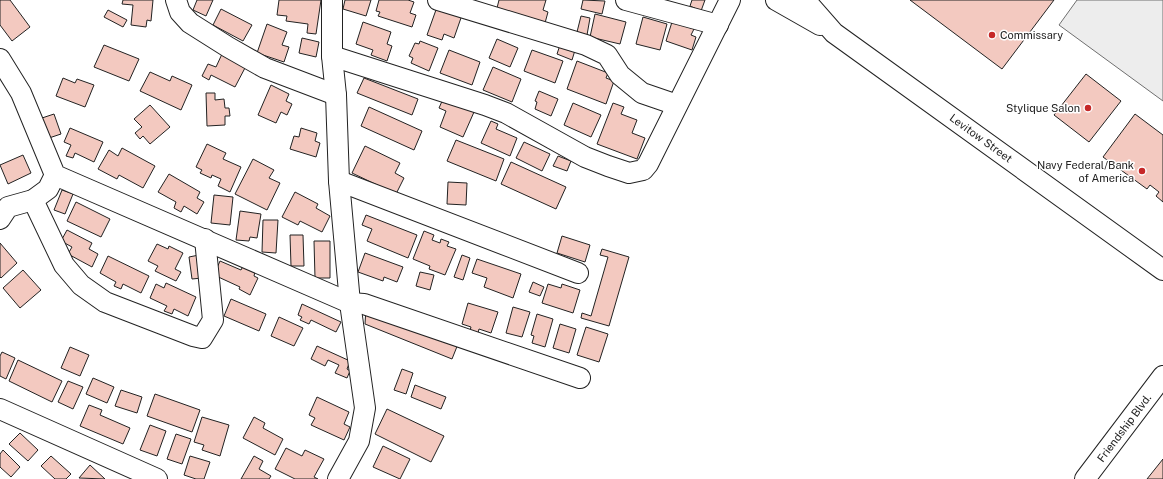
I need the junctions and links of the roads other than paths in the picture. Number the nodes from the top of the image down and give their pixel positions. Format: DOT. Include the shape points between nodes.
graph roads {
  1 [pos="176,0"];
  2 [pos="332,0"];
  3 [pos="438,0"];
  4 [pos="626,0"];
  5 [pos="730,0"];
  6 [pos="776,0"];
  7 [pos="805,0"];
  8 [pos="718,25"];
  9 [pos="834,33"];
  10 [pos="332,56"];
  11 [pos="0,59"];
  12 [pos="336,95"];
  13 [pos="677,105"];
  14 [pos="55,176"];
  15 [pos="339,181"];
  16 [pos="33,200"];
  17 [pos="0,219"];
  18 [pos="205,239"];
  19 [pos="1163,270"];
  20 [pos="578,273"];
  21 [pos="350,303"];
  22 [pos="1163,376"];
  23 [pos="580,378"];
  24 [pos="0,409"];
  25 [pos="157,479"];
  26 [pos="338,479"];
  27 [pos="1085,479"];
  1 -- 12 [label="street" via="180,12 190,23 228,47 265,68"];
  2 -- 10 [label="street"];
  3 -- 13 [label="street" via="586,45 607,55 620,74 642,93"];
  4 -- 8 [label="street"];
  5 -- 8 [label="street"];
  6 -- 9 [label="street"];
  7 -- 9 [label="street, Levitow Street"];
  8 -- 13 [label="street"];
  9 -- 19 [label="street, Levitow Street"];
  10 -- 12 [label="street"];
  10 -- 13 [label="street" via="506,113 585,157 629,173 643,170 648,164"];
  11 -- 14 [label="street" via="21,93"];
  12 -- 15 [label="street"];
  14 -- 16 [label="street" via="48,189"];
  14 -- 18 [label="street"];
  15 -- 20 [label="street"];
  15 -- 21 [label="street"];
  16 -- 17 [label="street" via="8,208"];
  16 -- 18 [label="street" via="64,265 81,285 105,302 202,338 213,320"];
  18 -- 21 [label="street"];
  21 -- 23 [label="street" via="364,304"];
  21 -- 26 [label="street" via="365,408 359,441"];
  22 -- 27 [label="street, Friendship Blvd."];
  24 -- 25 [label="street"];
}
